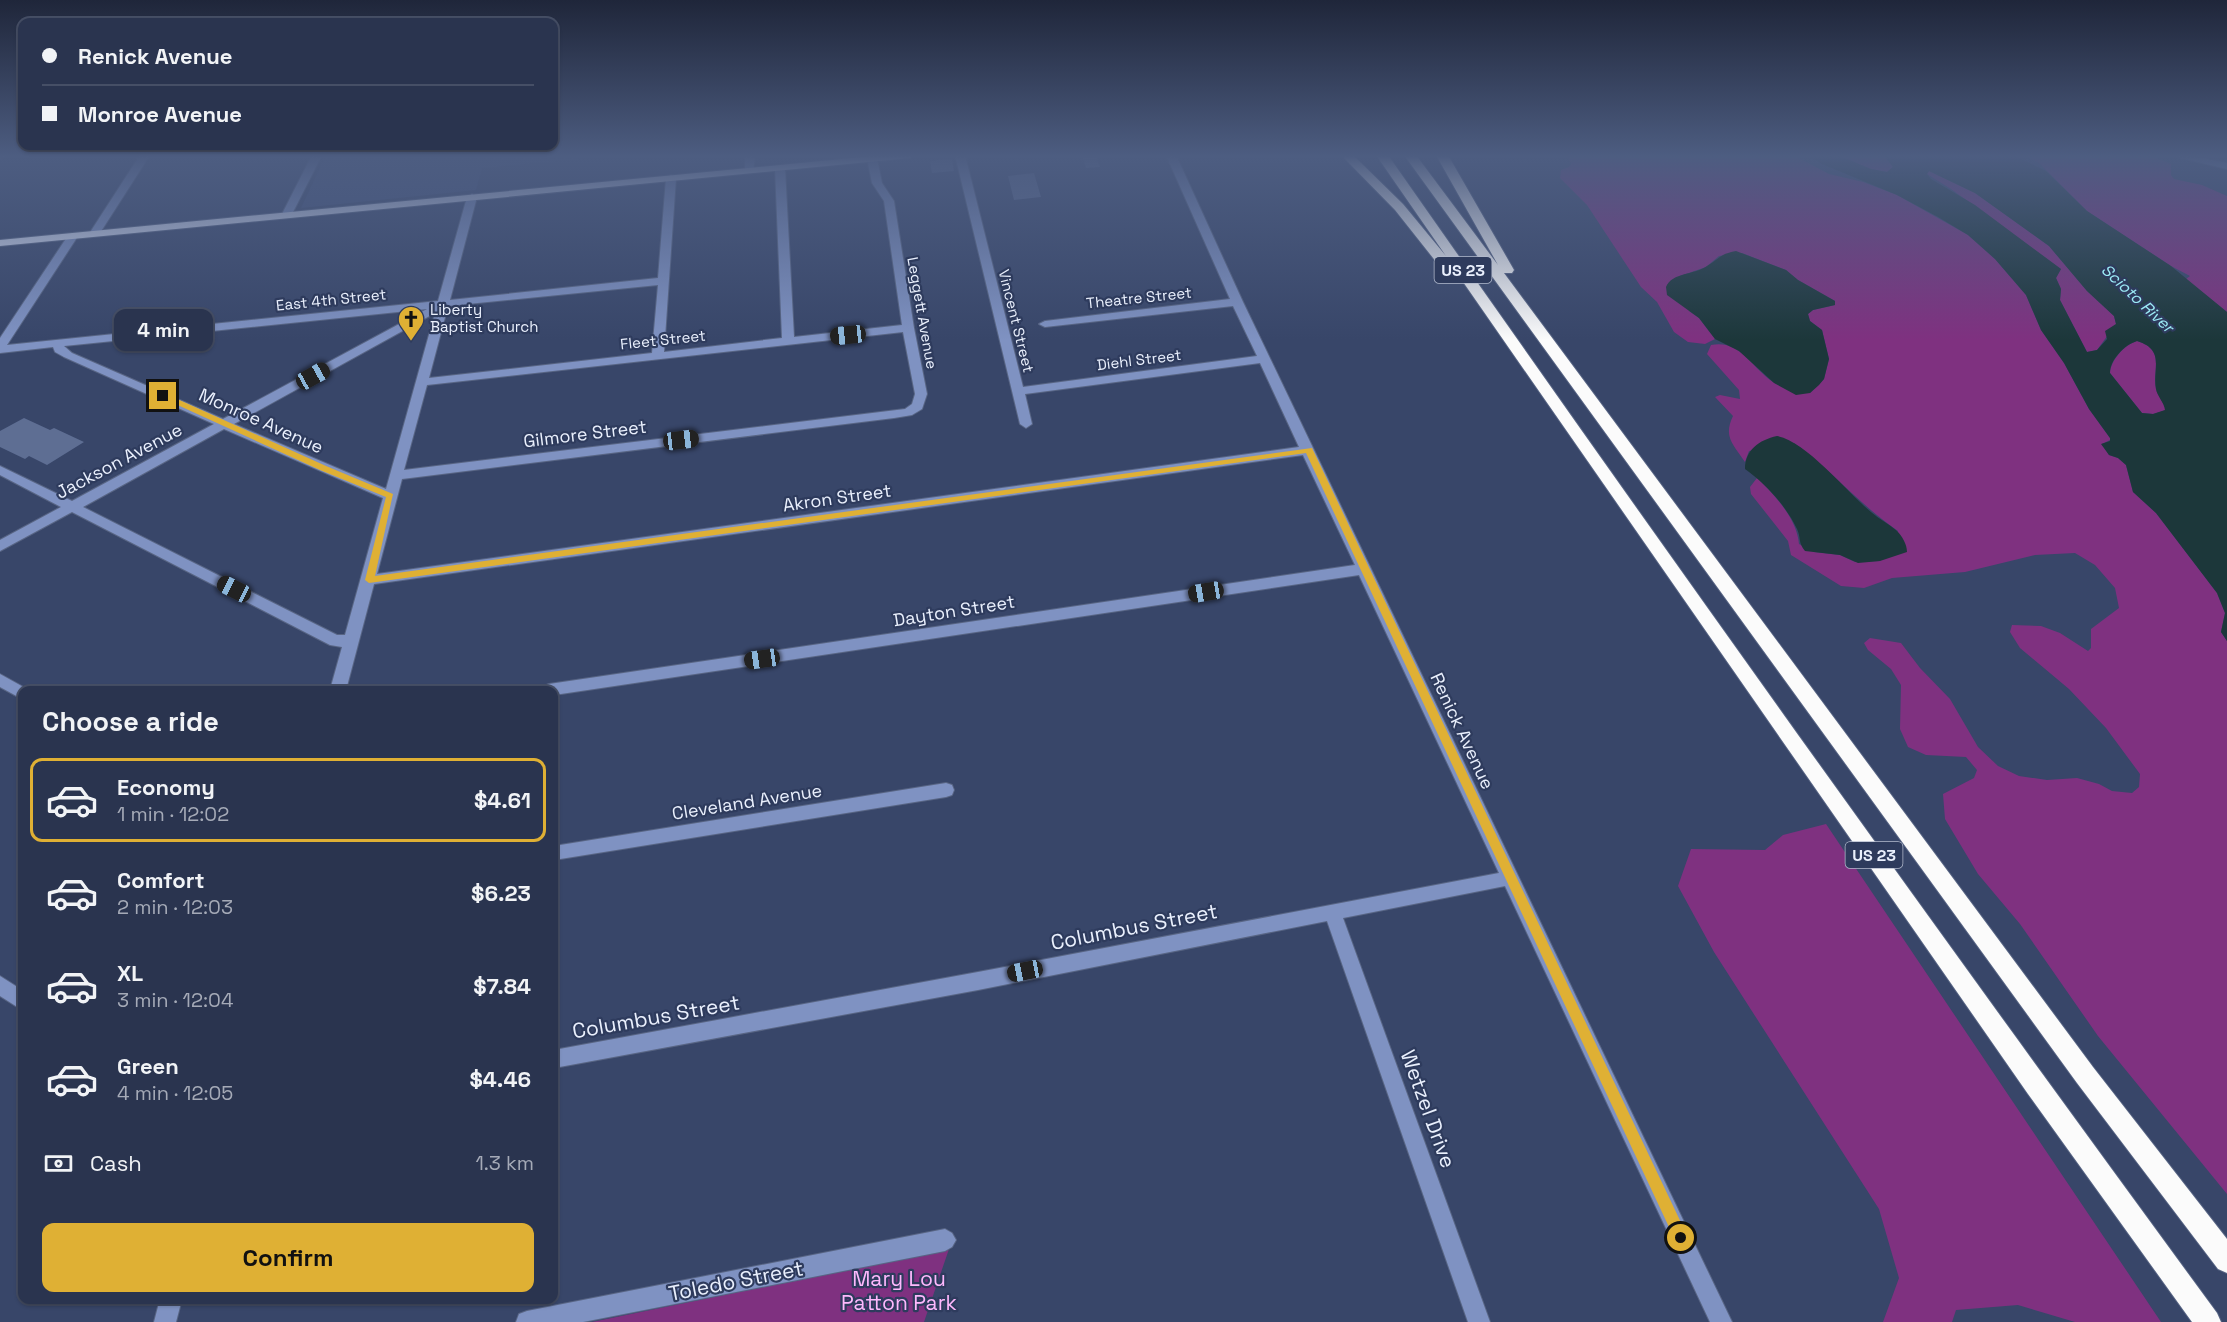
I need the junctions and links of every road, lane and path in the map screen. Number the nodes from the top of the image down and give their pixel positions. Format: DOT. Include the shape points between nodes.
graph roads {
  1 [pos="105,217"];
  2 [pos="279,217"];
  3 [pos="467,217"];
  4 [pos="668,217"];
  5 [pos="782,217"];
  6 [pos="891,217"];
  7 [pos="975,217"];
  8 [pos="1199,217"];
  9 [pos="1407,217"];
  10 [pos="1425,217"];
  11 [pos="1456,217"];
  12 [pos="1477,217"];
  13 [pos="94,234"];
  14 [pos="74,236"];
  15 [pos="0,243"];
  16 [pos="664,281"];
  17 [pos="1237,302"];
  18 [pos="444,303"];
  19 [pos="1045,324"];
  20 [pos="908,328"];
  21 [pos="788,341"];
  22 [pos="58,343"];
  23 [pos="0,348"];
  24 [pos="658,355"];
  25 [pos="1266,359"];
  26 [pos="1570,371"];
  27 [pos="422,382"];
  28 [pos="1542,386"];
  29 [pos="1017,391"];
  30 [pos="918,406"];
  31 [pos="225,424"];
  32 [pos="1026,424"];
  33 [pos="1309,450"];
  34 [pos="0,470"];
  35 [pos="397,475"];
  36 [pos="390,496"];
  37 [pos="72,507"];
  38 [pos="0,546"];
  39 [pos="1364,569"];
  40 [pos="369,580"];
  41 [pos="351,641"];
  42 [pos="0,680"];
  43 [pos="339,686"];
  44 [pos="558,689"];
  45 [pos="18,691"];
  46 [pos="946,790"];
  47 [pos="558,852"];
  48 [pos="1510,878"];
  49 [pos="1332,911"];
  50 [pos="0,985"];
  51 [pos="18,998"];
  52 [pos="558,1058"];
  53 [pos="945,1240"];
  54 [pos="2227,1260"];
  55 [pos="170,1304"];
  56 [pos="165,1322"];
  57 [pos="527,1322"];
  58 [pos="1479,1322"];
  59 [pos="1721,1322"];
  60 [pos="2208,1322"];
  1 -- 13 [label="street"];
  2 -- 13 [label="main road"];
  3 -- 18 [label="street"];
  4 -- 16 [label="street"];
  5 -- 21 [label="street"];
  6 -- 20 [label="street, Leggett Avenue"];
  7 -- 29 [label="street, Vincent Street"];
  8 -- 17 [label="street, Renick Avenue"];
  9 -- 28 [label="highway"];
  10 -- 28 [label="highway, US 23"];
  11 -- 26 [label="highway, US 23"];
  12 -- 26 [label="highway"];
  13 -- 14 [label="main road"];
  14 -- 15 [label="main road"];
  14 -- 23 [label="street"];
  16 -- 18 [label="street, East 4th Street"];
  16 -- 24 [label="street"];
  17 -- 19 [label="street, Theatre Street"];
  17 -- 25 [label="street, Renick Avenue"];
  18 -- 22 [label="street, East 4th Street"];
  18 -- 27 [label="street"];
  18 -- 31 [label="street, Jackson Avenue"];
  20 -- 21 [label="street, Fleet Street"];
  20 -- 30 [label="street, Leggett Avenue" via="921,394"];
  21 -- 24 [label="street, Fleet Street"];
  22 -- 23 [label="street, East 4th Street"];
  22 -- 31 [label="street, Monroe Avenue" via="59,350 68,355"];
  24 -- 27 [label="street, Fleet Street"];
  25 -- 29 [label="street, Diehl Street"];
  25 -- 33 [label="street, Renick Avenue"];
  26 -- 54 [label="highway, US 23" via="2085,1075"];
  27 -- 35 [label="street"];
  28 -- 60 [label="highway, US 23" via="2036,1086"];
  29 -- 32 [label="street, Vincent Street"];
  30 -- 35 [label="street, Gilmore Street" via="894,414"];
  31 -- 36 [label="street, Monroe Avenue"];
  31 -- 37 [label="street, Jackson Avenue"];
  33 -- 39 [label="street, Renick Avenue"];
  33 -- 40 [label="street, Akron Street"];
  34 -- 37 [label="street"];
  35 -- 36 [label="street"];
  36 -- 40 [label="street"];
  37 -- 38 [label="street, Jackson Avenue"];
  37 -- 41 [label="street" via="335,641"];
  39 -- 44 [label="street, Dayton Street"];
  39 -- 48 [label="street, Renick Avenue"];
  40 -- 41 [label="street"];
  41 -- 43 [label="street"];
  42 -- 45 [label="street"];
  46 -- 47 [label="street, Cleveland Avenue"];
  48 -- 49 [label="street, Columbus Street"];
  48 -- 59 [label="street, Renick Avenue"];
  49 -- 52 [label="street, Columbus Street"];
  49 -- 58 [label="street, Wetzel Drive"];
  50 -- 51 [label="street"];
  53 -- 57 [label="street, Toledo Street"];
  55 -- 56 [label="street"];
}
